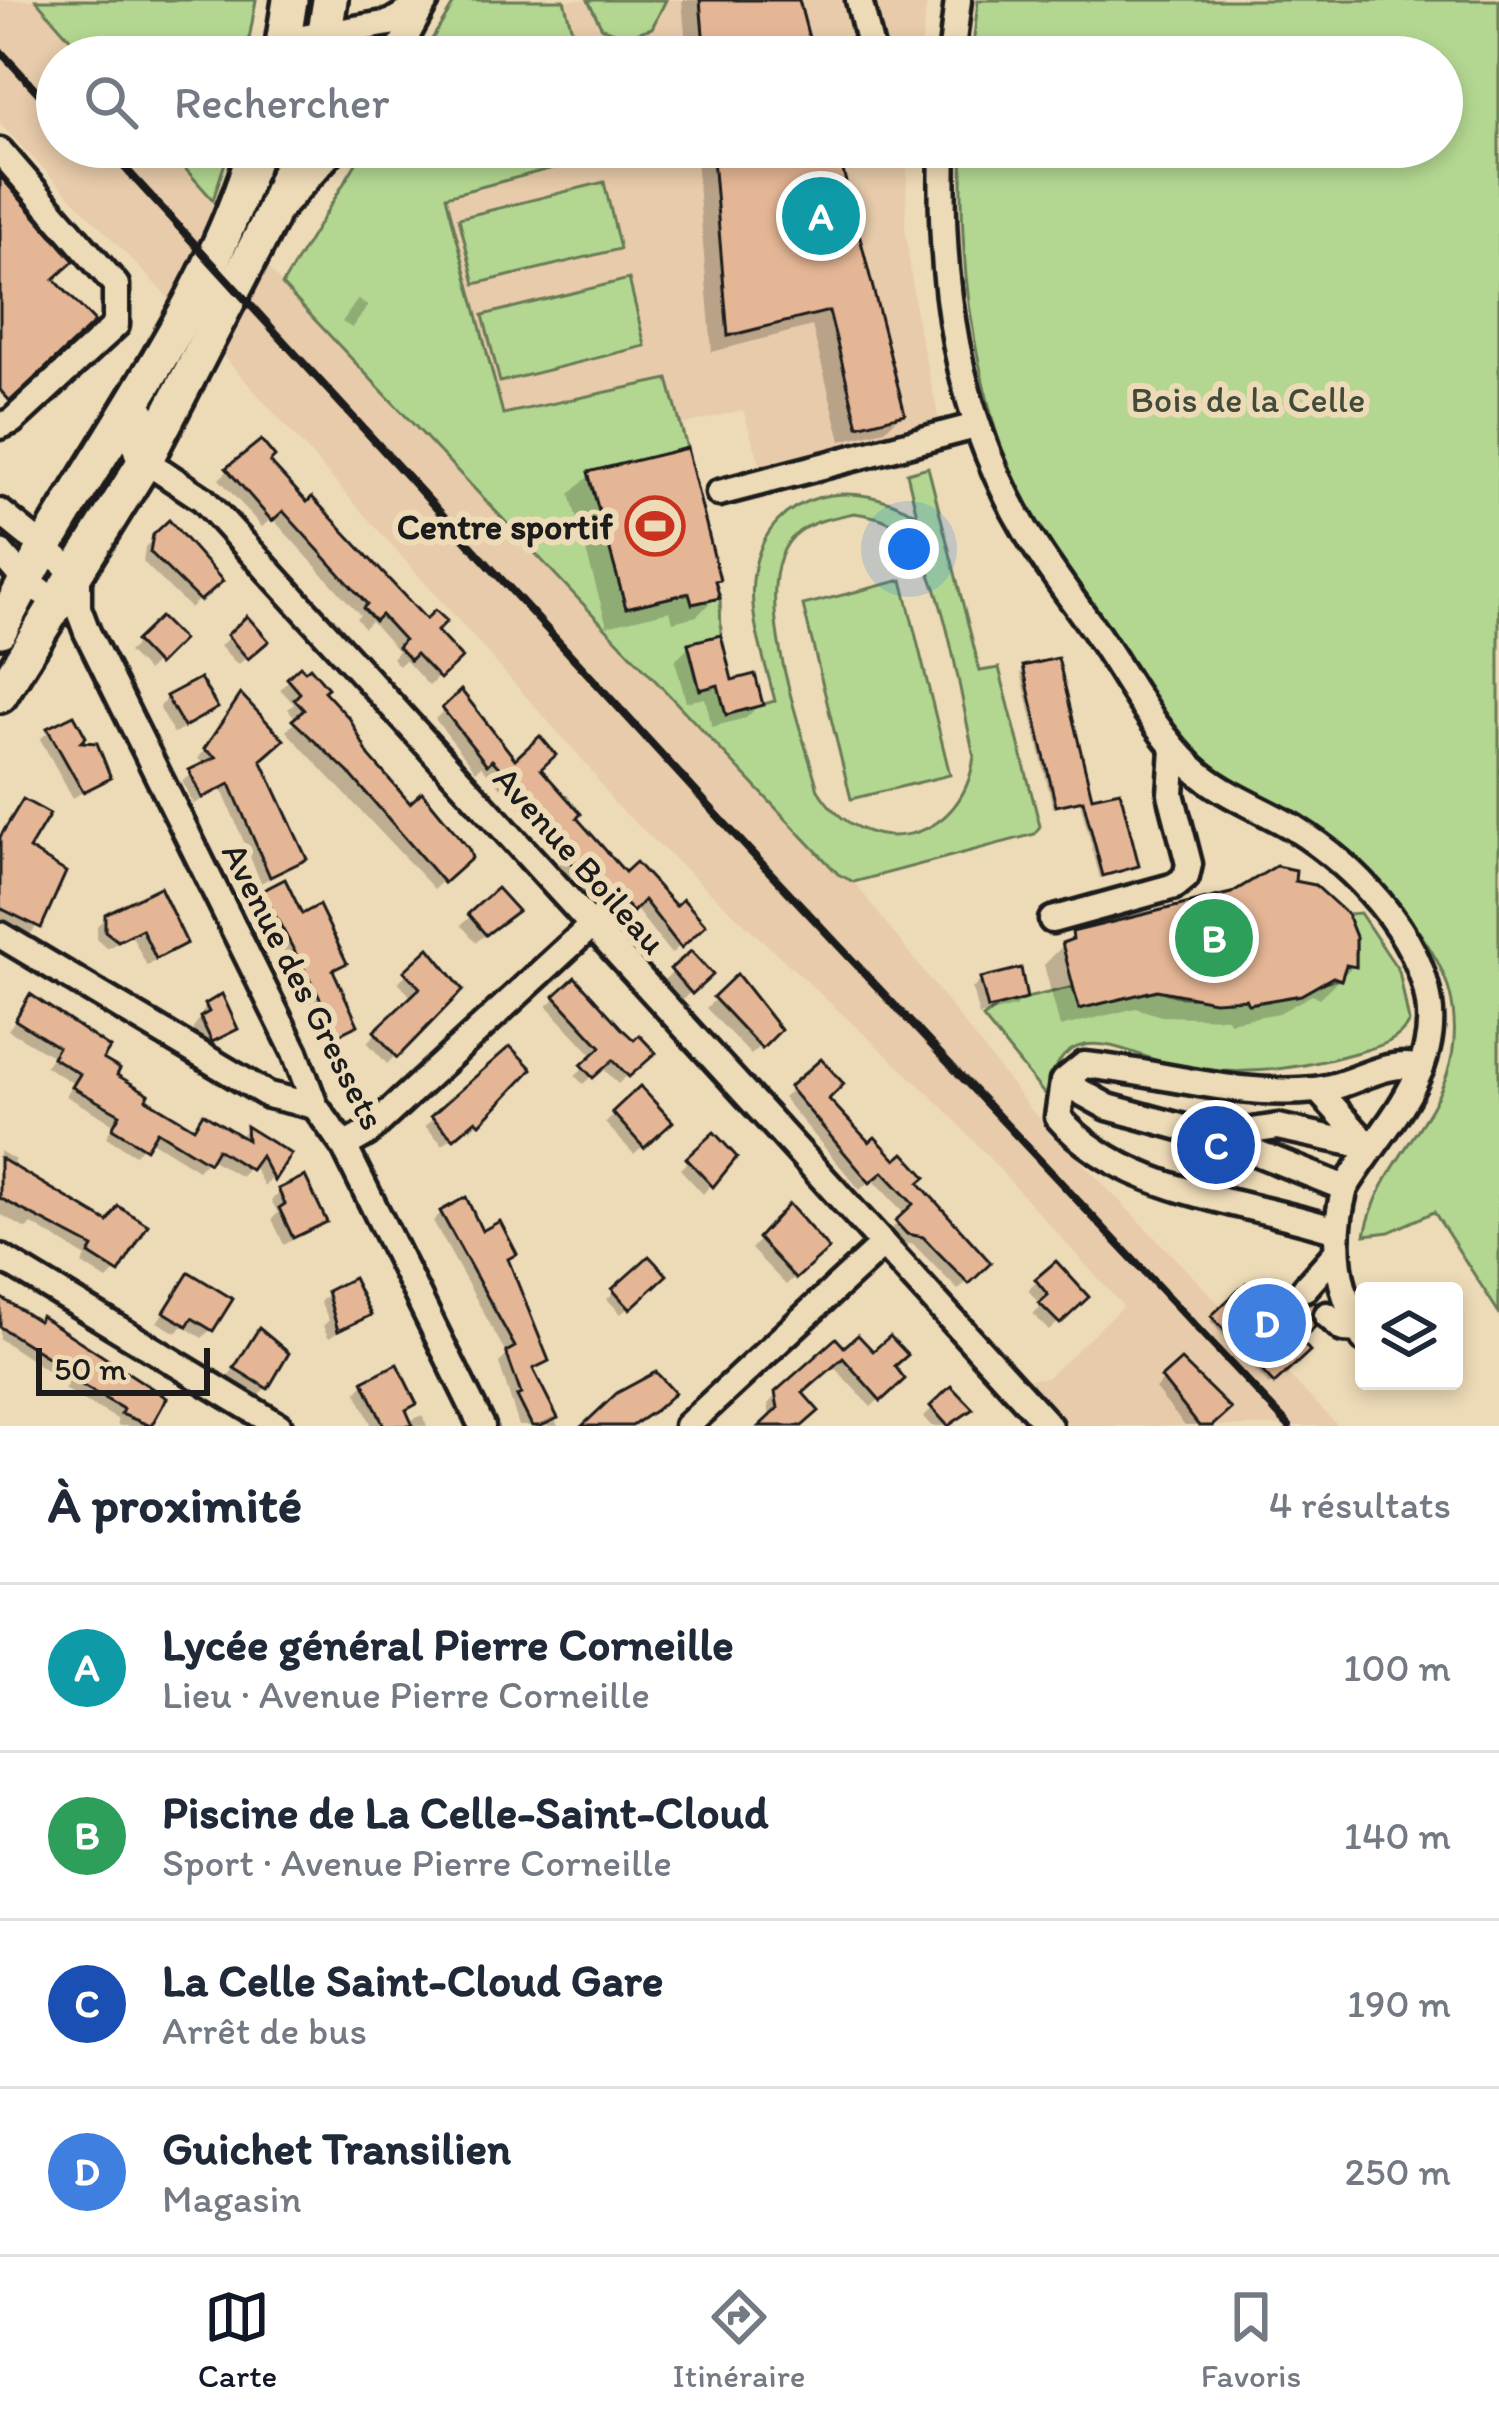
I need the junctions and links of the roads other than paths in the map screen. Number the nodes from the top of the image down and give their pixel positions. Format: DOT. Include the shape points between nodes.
graph roads {
  1 [pos="290,0"];
  2 [pos="330,0"];
  3 [pos="426,0"];
  4 [pos="859,0"];
  5 [pos="958,0"];
  6 [pos="285,36"];
  7 [pos="325,36"];
  8 [pos="353,36"];
  9 [pos="406,36"];
  10 [pos="868,36"];
  11 [pos="954,36"];
  12 [pos="0,151"];
  13 [pos="248,168"];
  14 [pos="290,168"];
  15 [pos="317,168"];
  16 [pos="943,168"];
  17 [pos="270,220"];
  18 [pos="172,334"];
  19 [pos="0,426"];
  20 [pos="976,426"];
  21 [pos="145,461"];
  22 [pos="719,493"];
  23 [pos="0,512"];
  24 [pos="44,546"];
  25 [pos="0,552"];
  26 [pos="25,581"];
  27 [pos="68,588"];
  28 [pos="0,630"];
  29 [pos="0,695"];
  30 [pos="1174,749"];
  31 [pos="1052,920"];
  32 [pos="590,927"];
  33 [pos="0,935"];
  34 [pos="1421,1068"];
  35 [pos="1063,1082"];
  36 [pos="1318,1090"];
  37 [pos="315,1106"];
  38 [pos="1217,1137"];
  39 [pos="344,1146"];
  40 [pos="1370,1147"];
  41 [pos="1345,1188"];
  42 [pos="1336,1241"];
  43 [pos="882,1245"];
  44 [pos="0,1256"];
  45 [pos="1305,1288"];
  46 [pos="1328,1316"];
  47 [pos="1355,1319"];
  48 [pos="1355,1332"];
  49 [pos="279,1426"];
  50 [pos="482,1426"];
  51 [pos="687,1426"];
  52 [pos="1048,1426"];
  1 -- 6 [label="main road"];
  2 -- 7 [label="main road"];
  3 -- 8 [label="street"];
  3 -- 9 [label="street"];
  4 -- 10 [label="street"];
  5 -- 11 [label="street"];
  12 -- 19 [label="street" via="116,285 116,325"];
  13 -- 18 [label="main road"];
  14 -- 17 [label="main road"];
  15 -- 17 [label="street"];
  16 -- 20 [label="street" via="944,287"];
  17 -- 21 [label="main road"];
  18 -- 21 [label="street" via="171,364 131,434"];
  18 -- 24 [label="main road"];
  20 -- 22 [label="street"];
  20 -- 30 [label="street" via="1024,530"];
  21 -- 27 [label="main road"];
  21 -- 32 [label="street, Avenue Boileau" via="203,499"];
  23 -- 24 [label="street"];
  24 -- 26 [label="main road"];
  24 -- 27 [label="street"];
  25 -- 26 [label="street"];
  26 -- 27 [label="street"];
  26 -- 28 [label="main road"];
  27 -- 29 [label="main road"];
  27 -- 37 [label="street, Avenue des Gressets"];
  30 -- 31 [label="street" via="1168,773 1186,877"];
  30 -- 34 [label="street" via="1209,782 1320,846 1379,904 1428,998"];
  32 -- 39 [label="street" via="368,1133"];
  32 -- 43 [label="street, Avenue Boileau"];
  33 -- 37 [label="street" via="268,1095"];
  34 -- 36 [label="street" via="1400,1063"];
  34 -- 40 [label="street"];
  35 -- 36 [label="street" via="1084,1065 1218,1090"];
  35 -- 38 [label="street" via="1108,1107"];
  35 -- 42 [label="street" via="1058,1117 1096,1151 1191,1193 1255,1204"];
  36 -- 40 [label="street"];
  37 -- 39 [label="street, Avenue des Gressets"];
  38 -- 40 [label="street" via="1279,1127"];
  38 -- 41 [label="street"];
  39 -- 50 [label="street, Avenue des Gressets"];
  40 -- 41 [label="street"];
  41 -- 42 [label="street"];
  42 -- 45 [label="street"];
  42 -- 47 [label="street" via="1342,1291"];
  43 -- 51 [label="street"];
  43 -- 52 [label="street, Avenue Boileau"];
  44 -- 49 [label="street"];
  46 -- 48 [label="street"];
}
